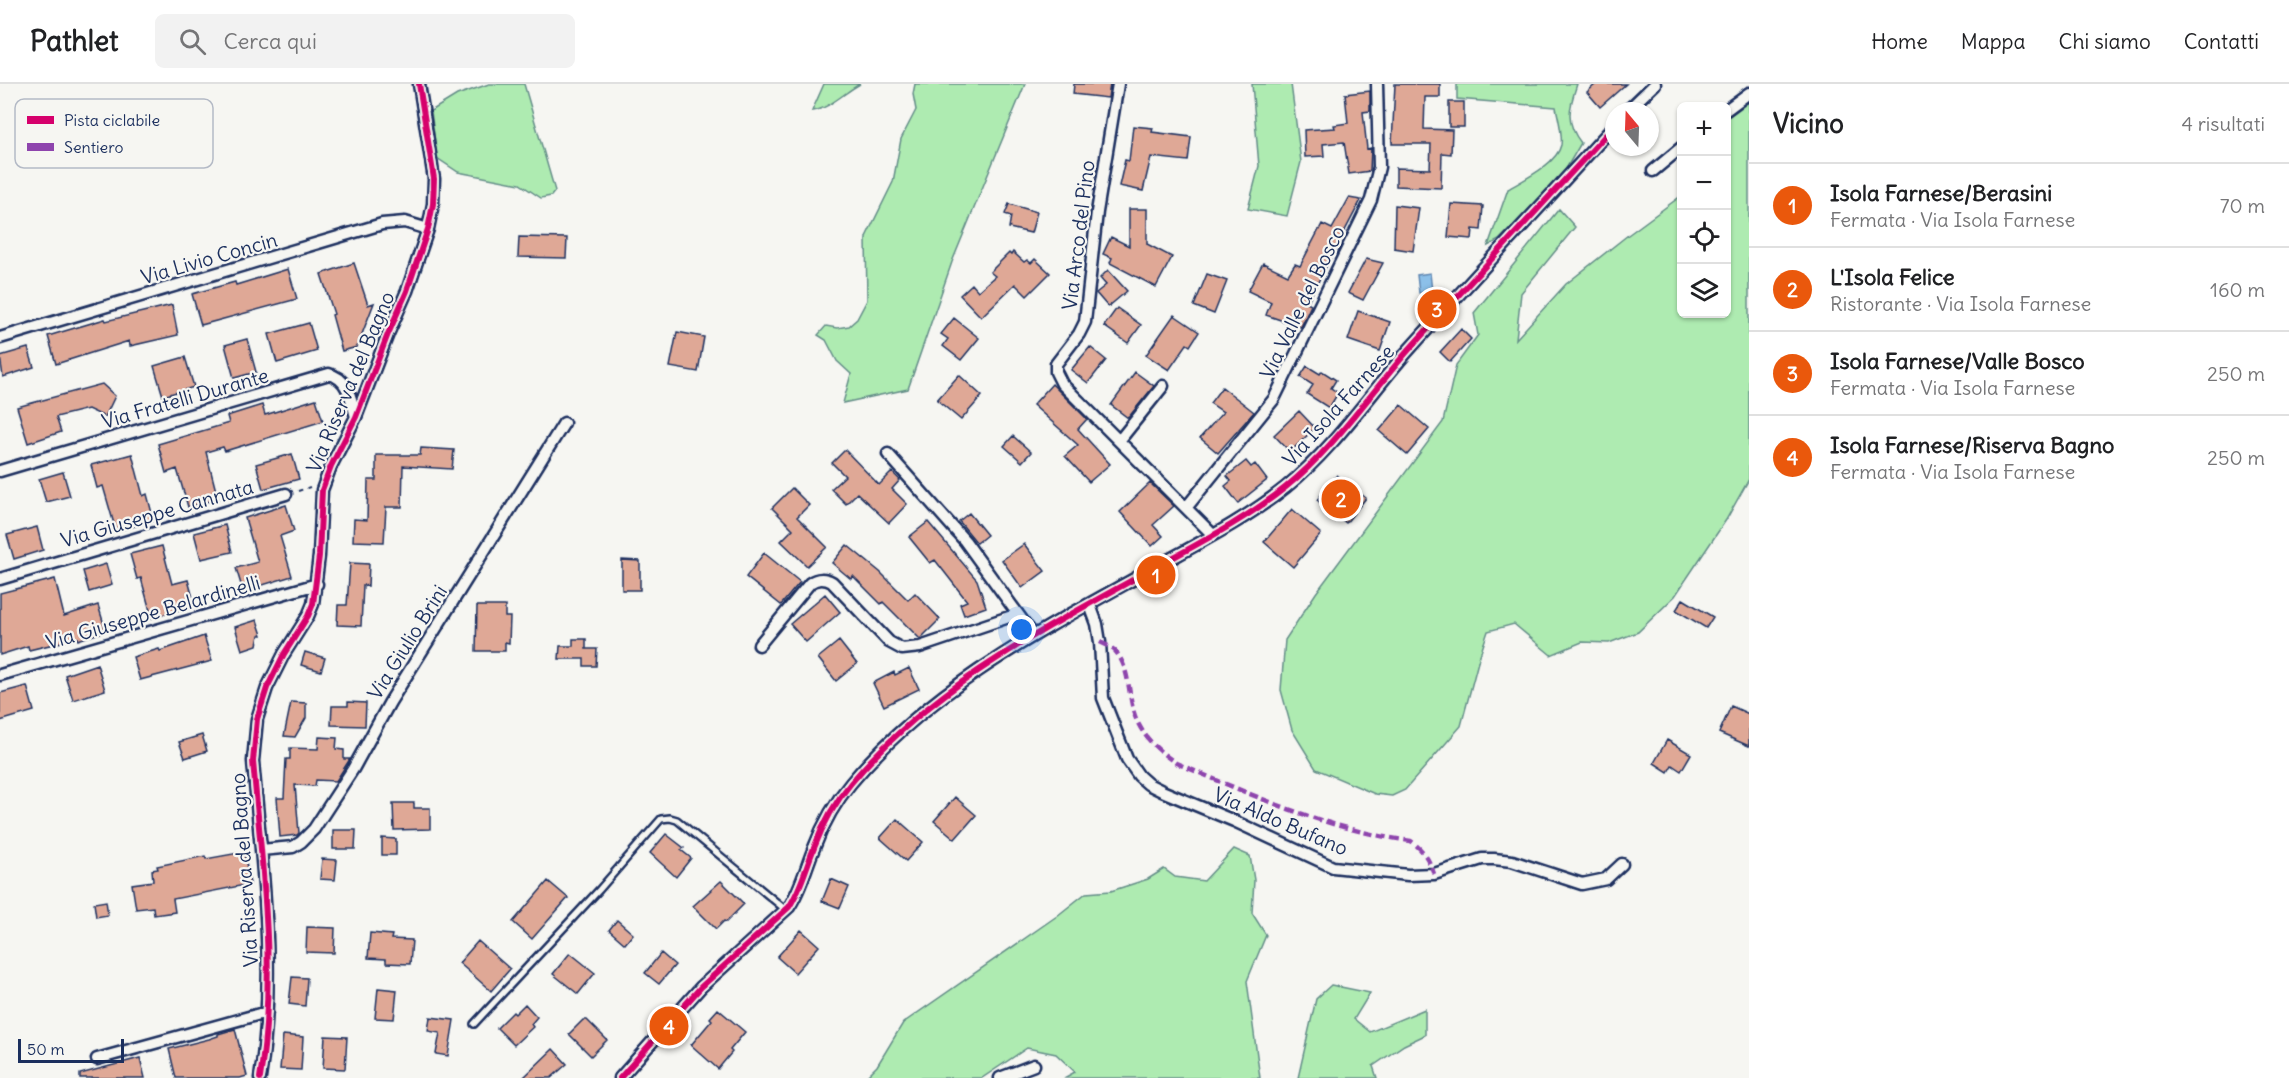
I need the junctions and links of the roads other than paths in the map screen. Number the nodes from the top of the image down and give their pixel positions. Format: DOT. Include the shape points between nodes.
graph roads {
  1 [pos="419,84"];
  2 [pos="1118,84"];
  3 [pos="1377,84"];
  4 [pos="1655,84"];
  5 [pos="1749,93"];
  6 [pos="1636,102"];
  7 [pos="1731,106"];
  8 [pos="1605,136"];
  9 [pos="1677,151"];
  10 [pos="1653,171"];
  11 [pos="428,229"];
  12 [pos="0,338"];
  13 [pos="1163,386"];
  14 [pos="356,417"];
  15 [pos="564,423"];
  16 [pos="1119,441"];
  17 [pos="888,454"];
  18 [pos="0,471"];
  19 [pos="286,494"];
  20 [pos="1186,508"];
  21 [pos="1213,534"];
  22 [pos="0,579"];
  23 [pos="317,584"];
  24 [pos="1090,605"];
  25 [pos="1018,614"];
  26 [pos="1033,636"];
  27 [pos="759,645"];
  28 [pos="0,675"];
  29 [pos="261,850"];
  30 [pos="1622,864"];
  31 [pos="786,910"];
  32 [pos="267,1012"];
  33 [pos="474,1024"];
  34 [pos="97,1059"];
  35 [pos="1034,1065"];
  36 [pos="260,1078"];
  37 [pos="620,1078"];
  38 [pos="1000,1078"];
  1 -- 11 [label="street, Via Riserva del Bagno" via="433,165 434,194"];
  2 -- 16 [label="street, Via Arco del Pino" via="1098,205 1085,322 1055,368 1062,384"];
  3 -- 20 [label="street, Via Valle del Bosco" via="1379,167 1371,200 1274,399"];
  4 -- 6 [label="street"];
  5 -- 7 [label="street"];
  8 -- 21 [label="street, Via Isola Farnese" via="1408,351 1318,456 1278,493"];
  9 -- 10 [label="street"];
  11 -- 12 [label="street, Via Livio Concin" via="405,222 382,224"];
  11 -- 14 [label="street, Via Riserva del Bagno"];
  13 -- 16 [label="street"];
  14 -- 18 [label="street, Via Fratelli Durante" via="345,385 329,375"];
  14 -- 23 [label="street, Via Riserva del Bagno" via="320,496"];
  15 -- 29 [label="street, Via Giulio Brini" via="314,829 293,847"];
  16 -- 20 [label="street, Via Arco del Pino"];
  17 -- 25 [label="street" via="965,541"];
  19 -- 22 [label="street, Via Giuseppe Cannata"];
  20 -- 21 [label="street, Via Arco del Pino"];
  21 -- 24 [label="street, Via Isola Farnese"];
  23 -- 28 [label="street, Via Giuseppe Belardinelli"];
  23 -- 29 [label="street, Via Riserva del Bagno" via="308,616 274,671 257,719 253,761"];
  24 -- 26 [label="street, Via Isola Farnese"];
  24 -- 30 [label="street, Via Aldo Bufano" via="1101,642 1103,698 1127,759 1144,780 1162,791 1334,867 1434,874 1494,859 1582,884 1606,879"];
  25 -- 26 [label="street"];
  25 -- 27 [label="street" via="920,647 902,649 889,642 832,582 817,579"];
  26 -- 31 [label="street, Via Isola Farnese" via="932,705 862,771 825,821 796,896"];
  29 -- 32 [label="street, Via Riserva del Bagno" via="268,936"];
  31 -- 33 [label="lane" via="677,820 661,819"];
  31 -- 37 [label="street, Via Isola Farnese" via="700,987"];
  32 -- 34 [label="street"];
  32 -- 36 [label="street, Via Riserva del Bagno"];
  35 -- 38 [label="street"];
}
